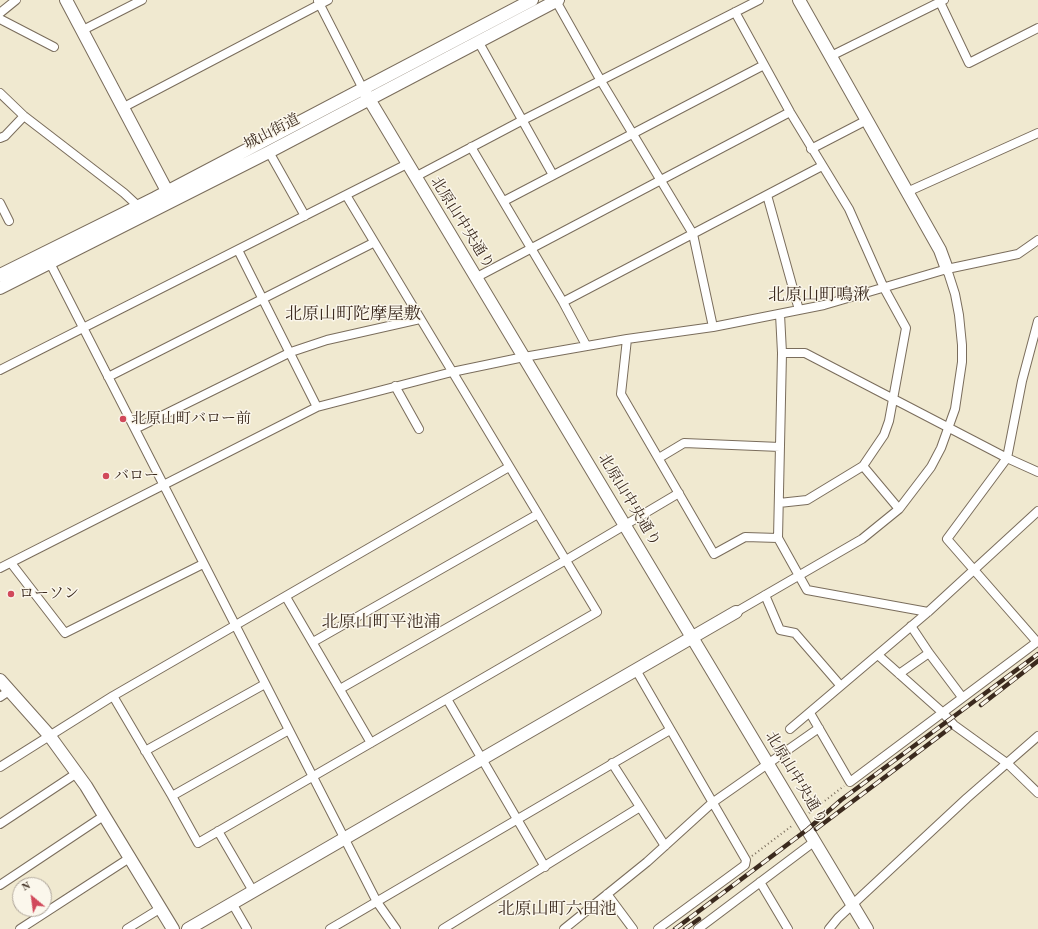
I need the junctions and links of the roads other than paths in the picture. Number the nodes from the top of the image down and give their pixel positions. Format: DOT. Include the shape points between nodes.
graph roads {
  1 [pos="16,0"];
  2 [pos="66,0"];
  3 [pos="142,0"];
  4 [pos="328,0"];
  5 [pos="532,0"];
  6 [pos="557,0"];
  7 [pos="758,0"];
  8 [pos="799,0"];
  9 [pos="941,1"];
  10 [pos="319,2"];
  11 [pos="735,12"];
  12 [pos="0,13"];
  13 [pos="0,19"];
  14 [pos="1038,28"];
  15 [pos="83,30"];
  16 [pos="478,41"];
  17 [pos="54,47"];
  18 [pos="831,56"];
  19 [pos="764,65"];
  20 [pos="601,81"];
  21 [pos="0,93"];
  22 [pos="366,94"];
  23 [pos="124,107"];
  24 [pos="790,112"];
  25 [pos="24,116"];
  26 [pos="523,120"];
  27 [pos="867,120"];
  28 [pos="1038,133"];
  29 [pos="633,134"];
  30 [pos="0,138"];
  31 [pos="471,147"];
  32 [pos="811,149"];
  33 [pos="269,152"];
  34 [pos="407,164"];
  35 [pos="822,166"];
  36 [pos="552,175"];
  37 [pos="415,177"];
  38 [pos="662,179"];
  39 [pos="167,191"];
  40 [pos="907,192"];
  41 [pos="346,195"];
  42 [pos="767,195"];
  43 [pos="504,201"];
  44 [pos="0,203"];
  45 [pos="138,206"];
  46 [pos="305,216"];
  47 [pos="9,221"];
  48 [pos="693,234"];
  49 [pos="1038,240"];
  50 [pos="373,243"];
  51 [pos="531,248"];
  52 [pos="238,250"];
  53 [pos="50,263"];
  54 [pos="947,269"];
  55 [pos="0,274"];
  56 [pos="477,276"];
  57 [pos="0,288"];
  58 [pos="884,288"];
  59 [pos="262,299"];
  60 [pos="563,302"];
  61 [pos="799,310"];
  62 [pos="780,314"];
  63 [pos="420,320"];
  64 [pos="1038,321"];
  65 [pos="713,327"];
  66 [pos="84,328"];
  67 [pos="627,339"];
  68 [pos="586,346"];
  69 [pos="290,352"];
  70 [pos="782,353"];
  71 [pos="524,357"];
  72 [pos="0,370"];
  73 [pos="452,372"];
  74 [pos="108,377"];
  75 [pos="395,386"];
  76 [pos="893,399"];
  77 [pos="318,407"];
  78 [pos="949,428"];
  79 [pos="135,429"];
  80 [pos="419,429"];
  81 [pos="780,447"];
  82 [pos="658,458"];
  83 [pos="1007,458"];
  84 [pos="863,466"];
  85 [pos="509,467"];
  86 [pos="1038,472"];
  87 [pos="163,485"];
  88 [pos="679,493"];
  89 [pos="779,503"];
  90 [pos="899,510"];
  91 [pos="1038,512"];
  92 [pos="538,514"];
  93 [pos="625,525"];
  94 [pos="778,538"];
  95 [pos="566,560"];
  96 [pos="11,562"];
  97 [pos="203,564"];
  98 [pos="0,568"];
  99 [pos="974,570"];
  100 [pos="799,576"];
  101 [pos="765,595"];
  102 [pos="286,597"];
  103 [pos="736,612"];
  104 [pos="928,612"];
  105 [pos="235,626"];
  106 [pos="911,626"];
  107 [pos="692,636"];
  108 [pos="313,642"];
  109 [pos="929,653"];
  110 [pos="878,655"];
  111 [pos="636,670"];
  112 [pos="900,674"];
  113 [pos="0,680"];
  114 [pos="265,684"];
  115 [pos="840,685"];
  116 [pos="340,689"];
  117 [pos="4,694"];
  118 [pos="113,696"];
  119 [pos="962,697"];
  120 [pos="447,699"];
  121 [pos="942,712"];
  122 [pos="810,713"];
  123 [pos="819,728"];
  124 [pos="790,729"];
  125 [pos="289,730"];
  126 [pos="670,730"];
  127 [pos="49,735"];
  128 [pos="1038,736"];
  129 [pos="371,744"];
  130 [pos="145,751"];
  131 [pos="481,758"];
  132 [pos="612,764"];
  133 [pos="1008,764"];
  134 [pos="768,765"];
  135 [pos="0,767"];
  136 [pos="77,773"];
  137 [pos="312,776"];
  138 [pos="1038,793"];
  139 [pos="172,796"];
  140 [pos="712,803"];
  141 [pos="640,807"];
  142 [pos="105,815"];
  143 [pos="517,819"];
  144 [pos="0,824"];
  145 [pos="218,831"];
  146 [pos="343,838"];
  147 [pos="815,841"];
  148 [pos="665,846"];
  149 [pos="131,857"];
  150 [pos="545,867"];
  151 [pos="760,882"];
  152 [pos="0,885"];
  153 [pos="253,891"];
  154 [pos="607,894"];
  155 [pos="377,902"];
  156 [pos="232,903"];
  157 [pos="854,905"];
  158 [pos="161,908"];
  159 [pos="20,929"];
  160 [pos="127,929"];
  161 [pos="173,929"];
  162 [pos="188,929"];
  163 [pos="247,929"];
  164 [pos="330,929"];
  165 [pos="396,929"];
  166 [pos="443,929"];
  167 [pos="564,929"];
  168 [pos="633,929"];
  169 [pos="658,929"];
  170 [pos="698,929"];
  171 [pos="788,929"];
  172 [pos="829,929"];
  173 [pos="867,929"];
  1 -- 12 [label="street"];
  2 -- 15 [label="street"];
  3 -- 15 [label="street"];
  4 -- 10 [label="street"];
  5 -- 22 [label="street, 城山街道"];
  6 -- 16 [label="street, 城山街道"];
  6 -- 20 [label="street"];
  7 -- 11 [label="street"];
  8 -- 18 [label="street"];
  9 -- 14 [label="street" via="969,63"];
  9 -- 18 [label="street"];
  10 -- 22 [label="street"];
  10 -- 23 [label="street"];
  11 -- 19 [label="street"];
  11 -- 20 [label="street"];
  13 -- 17 [label="street"];
  15 -- 23 [label="street"];
  16 -- 22 [label="street, 城山街道"];
  16 -- 26 [label="street"];
  18 -- 27 [label="street"];
  19 -- 24 [label="street"];
  19 -- 29 [label="street"];
  20 -- 26 [label="street"];
  20 -- 29 [label="street"];
  21 -- 25 [label="street"];
  22 -- 33 [label="street, 城山街道"];
  22 -- 34 [label="street, 北原山中央通り"];
  22 -- 39 [label="street, 城山街道"];
  23 -- 39 [label="street"];
  24 -- 32 [label="street"];
  24 -- 38 [label="street"];
  25 -- 30 [label="street"];
  25 -- 45 [label="street"];
  26 -- 31 [label="street"];
  26 -- 36 [label="street"];
  27 -- 32 [label="street"];
  27 -- 40 [label="street"];
  28 -- 40 [label="street"];
  29 -- 36 [label="street"];
  29 -- 38 [label="street"];
  31 -- 37 [label="street"];
  31 -- 43 [label="street"];
  32 -- 35 [label="street"];
  33 -- 46 [label="street"];
  33 -- 53 [label="street, 城山街道"];
  34 -- 37 [label="street, 北原山中央通り"];
  34 -- 41 [label="street"];
  35 -- 42 [label="street"];
  35 -- 58 [label="street" via="849,209"];
  36 -- 43 [label="street"];
  37 -- 56 [label="street, 北原山中央通り"];
  38 -- 48 [label="street"];
  38 -- 51 [label="street"];
  39 -- 45 [label="street, 城山街道"];
  40 -- 54 [label="street" via="940,250"];
  41 -- 46 [label="street"];
  41 -- 50 [label="street"];
  42 -- 48 [label="street"];
  42 -- 61 [label="street"];
  43 -- 51 [label="street"];
  44 -- 47 [label="street"];
  45 -- 55 [label="street, 城山街道"];
  46 -- 52 [label="street"];
  48 -- 60 [label="street"];
  48 -- 65 [label="street"];
  49 -- 54 [label="street" via="1018,254"];
  50 -- 59 [label="street"];
  50 -- 63 [label="street"];
  51 -- 56 [label="street"];
  51 -- 60 [label="street"];
  52 -- 59 [label="street"];
  52 -- 66 [label="street"];
  53 -- 57 [label="street, 城山街道"];
  53 -- 66 [label="street"];
  54 -- 58 [label="street"];
  54 -- 78 [label="street" via="955,294 962,345 959,386"];
  56 -- 71 [label="street, 北原山中央通り"];
  58 -- 61 [label="street"];
  58 -- 76 [label="street" via="906,328"];
  59 -- 69 [label="street"];
  59 -- 74 [label="street"];
  60 -- 68 [label="street"];
  61 -- 62 [label="street"];
  62 -- 65 [label="street"];
  62 -- 70 [label="street"];
  63 -- 69 [label="street" via="327,340"];
  63 -- 73 [label="street"];
  64 -- 83 [label="street" via="1022,381"];
  65 -- 67 [label="street"];
  66 -- 72 [label="street"];
  66 -- 74 [label="street"];
  67 -- 68 [label="street"];
  67 -- 82 [label="street" via="620,394"];
  68 -- 71 [label="street"];
  69 -- 77 [label="street"];
  69 -- 79 [label="street"];
  70 -- 76 [label="street" via="805,353"];
  70 -- 81 [label="street"];
  71 -- 73 [label="street"];
  71 -- 93 [label="street, 北原山中央通り"];
  73 -- 75 [label="street"];
  73 -- 85 [label="street"];
  74 -- 79 [label="street"];
  75 -- 77 [label="street"];
  75 -- 80 [label="street"];
  76 -- 78 [label="street"];
  76 -- 84 [label="street" via="884,435"];
  77 -- 87 [label="street"];
  78 -- 83 [label="street"];
  78 -- 90 [label="street" via="931,467"];
  79 -- 87 [label="street"];
  81 -- 82 [label="street" via="684,443"];
  81 -- 89 [label="street"];
  82 -- 88 [label="street"];
  83 -- 86 [label="street"];
  83 -- 99 [label="street" via="947,539"];
  84 -- 89 [label="street" via="807,500"];
  84 -- 90 [label="street"];
  85 -- 92 [label="street"];
  85 -- 102 [label="street"];
  87 -- 96 [label="street"];
  87 -- 97 [label="street"];
  88 -- 93 [label="street"];
  88 -- 94 [label="street" via="714,554 745,537"];
  89 -- 94 [label="street"];
  90 -- 100 [label="street" via="862,539"];
  91 -- 99 [label="street"];
  92 -- 95 [label="street"];
  92 -- 108 [label="street"];
  93 -- 95 [label="street"];
  93 -- 107 [label="street, 北原山中央通り"];
  94 -- 100 [label="street"];
  95 -- 116 [label="street"];
  95 -- 120 [label="street" via="597,612"];
  96 -- 97 [label="street" via="65,633"];
  96 -- 98 [label="street"];
  97 -- 105 [label="street"];
  99 -- 104 [label="street"];
  99 -- 119 [label="street" via="1037,642"];
  100 -- 101 [label="street"];
  100 -- 104 [label="street" via="807,590"];
  101 -- 103 [label="street"];
  101 -- 115 [label="street" via="780,630 796,633"];
  102 -- 105 [label="street"];
  102 -- 108 [label="street"];
  103 -- 107 [label="street"];
  104 -- 106 [label="street"];
  105 -- 114 [label="street"];
  105 -- 118 [label="street"];
  106 -- 109 [label="street"];
  106 -- 110 [label="street"];
  107 -- 111 [label="street"];
  107 -- 134 [label="street, 北原山中央通り"];
  108 -- 116 [label="street"];
  109 -- 112 [label="street"];
  109 -- 119 [label="street"];
  110 -- 112 [label="street"];
  110 -- 115 [label="street"];
  111 -- 126 [label="street"];
  111 -- 131 [label="street"];
  112 -- 121 [label="street"];
  113 -- 117 [label="street"];
  114 -- 125 [label="street"];
  114 -- 130 [label="street"];
  115 -- 122 [label="street"];
  116 -- 129 [label="street"];
  117 -- 127 [label="street"];
  118 -- 127 [label="street"];
  118 -- 130 [label="street"];
  119 -- 121 [label="street"];
  120 -- 129 [label="street"];
  120 -- 131 [label="street"];
  121 -- 123 [label="street" via="850,782"];
  121 -- 133 [label="street" via="954,725"];
  122 -- 123 [label="street"];
  122 -- 124 [label="street"];
  123 -- 134 [label="street"];
  125 -- 137 [label="street"];
  125 -- 139 [label="street"];
  126 -- 132 [label="street"];
  126 -- 140 [label="street"];
  127 -- 135 [label="street"];
  127 -- 136 [label="street"];
  128 -- 133 [label="street"];
  129 -- 137 [label="street"];
  130 -- 139 [label="street"];
  131 -- 143 [label="street"];
  131 -- 146 [label="street"];
  132 -- 141 [label="street"];
  132 -- 143 [label="street"];
  133 -- 138 [label="street"];
  133 -- 157 [label="street" via="967,798"];
  134 -- 140 [label="street"];
  134 -- 147 [label="street, 北原山中央通り"];
  136 -- 142 [label="street"];
  136 -- 144 [label="street"];
  137 -- 145 [label="street"];
  137 -- 146 [label="street"];
  139 -- 145 [label="street" via="198,843"];
  140 -- 148 [label="street"];
  140 -- 169 [label="street" via="746,860 745,865"];
  141 -- 148 [label="street"];
  141 -- 150 [label="street"];
  142 -- 149 [label="street"];
  142 -- 152 [label="street"];
  143 -- 150 [label="street"];
  143 -- 155 [label="street"];
  145 -- 153 [label="street"];
  146 -- 153 [label="street"];
  146 -- 155 [label="street"];
  147 -- 151 [label="street"];
  147 -- 157 [label="street, 北原山中央通り"];
  148 -- 154 [label="street"];
  149 -- 158 [label="street"];
  149 -- 159 [label="street"];
  150 -- 166 [label="street"];
  151 -- 170 [label="street"];
  151 -- 171 [label="street"];
  153 -- 156 [label="street"];
  154 -- 167 [label="street"];
  154 -- 168 [label="street"];
  155 -- 164 [label="street"];
  155 -- 165 [label="street"];
  156 -- 162 [label="street"];
  156 -- 163 [label="street"];
  157 -- 172 [label="street"];
  157 -- 173 [label="street, 北原山中央通り"];
  158 -- 160 [label="street"];
  158 -- 161 [label="street"];
}
